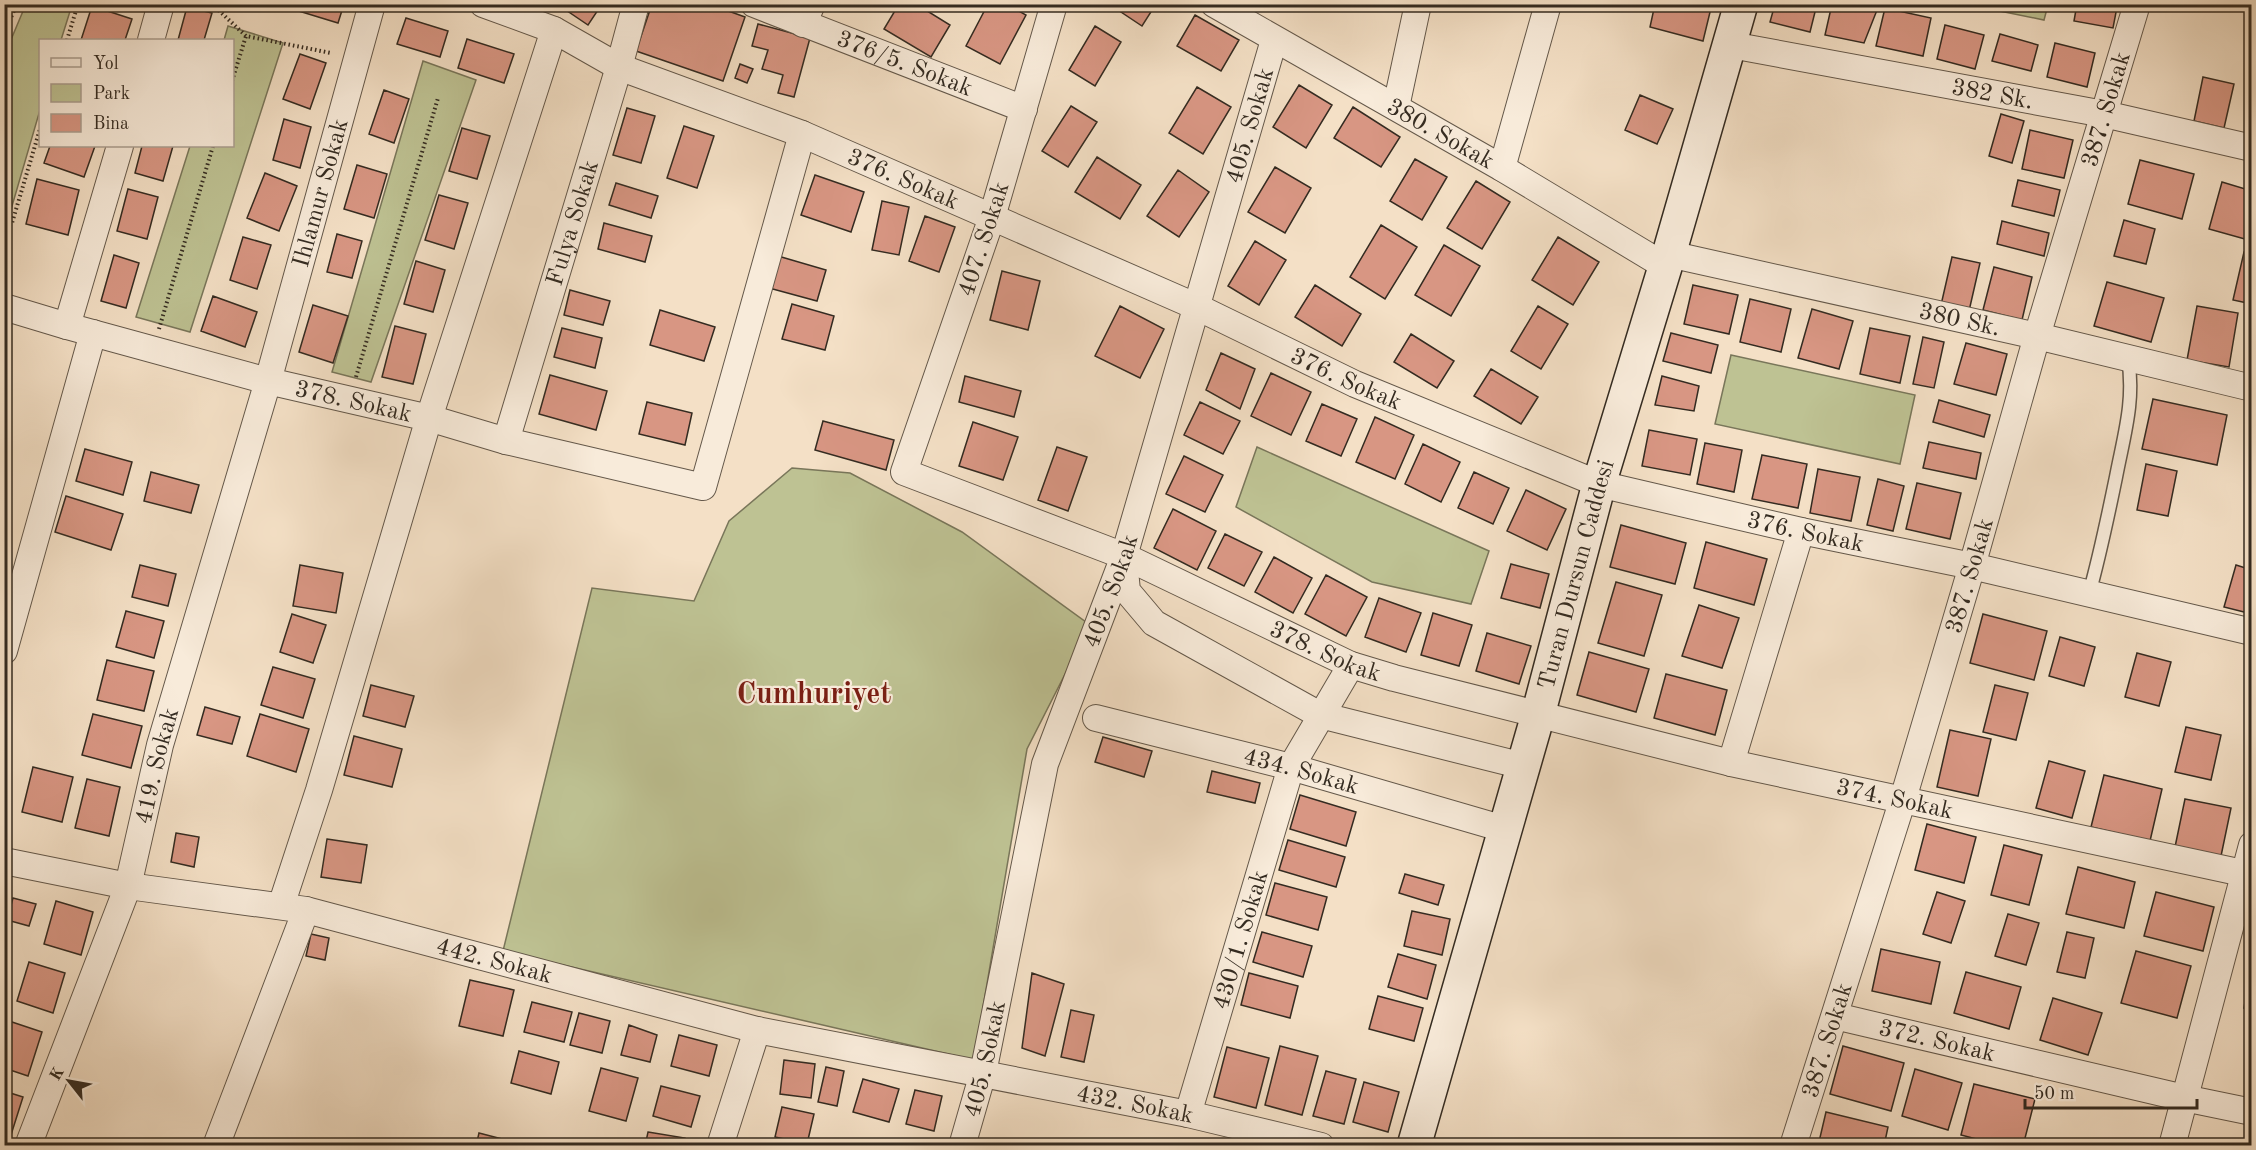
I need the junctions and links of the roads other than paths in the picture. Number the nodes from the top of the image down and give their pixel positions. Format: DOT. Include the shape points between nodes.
graph roads {
  1 [pos="161,4"];
  2 [pos="372,4"];
  3 [pos="483,4"];
  4 [pos="636,4"];
  5 [pos="754,4"];
  6 [pos="1054,4"];
  7 [pos="1214,4"];
  8 [pos="1418,4"];
  9 [pos="1548,4"];
  10 [pos="1741,4"];
  11 [pos="2137,4"];
  12 [pos="1247,13"];
  13 [pos="808,14"];
  14 [pos="554,30"];
  15 [pos="151,39"];
  16 [pos="1274,40"];
  17 [pos="1731,45"];
  18 [pos="619,68"];
  19 [pos="1396,107"];
  20 [pos="1024,109"];
  21 [pos="2104,114"];
  22 [pos="802,134"];
  23 [pos="120,147"];
  24 [pos="2252,148"];
  25 [pos="1502,168"];
  26 [pos="992,217"];
  27 [pos="1667,260"];
  28 [pos="1195,306"];
  29 [pos="4,307"];
  30 [pos="67,326"];
  31 [pos="93,333"];
  32 [pos="2037,336"];
  33 [pos="2128,358"];
  34 [pos="268,381"];
  35 [pos="2252,388"];
  36 [pos="429,418"];
  37 [pos="506,441"];
  38 [pos="904,472"];
  39 [pos="1599,484"];
  40 [pos="1801,531"];
  41 [pos="1124,556"];
  42 [pos="1972,566"];
  43 [pos="2089,594"];
  44 [pos="2252,632"];
  45 [pos="4,651"];
  46 [pos="1351,665"];
  47 [pos="1320,715"];
  48 [pos="1538,715"];
  49 [pos="1096,718"];
  50 [pos="1731,763"];
  51 [pos="1523,766"];
  52 [pos="1291,767"];
  53 [pos="1903,799"];
  54 [pos="1504,829"];
  55 [pos="2252,845"];
  56 [pos="4,861"];
  57 [pos="2248,874"];
  58 [pos="128,886"];
  59 [pos="281,906"];
  60 [pos="306,910"];
  61 [pos="1835,1016"];
  62 [pos="757,1030"];
  63 [pos="983,1073"];
  64 [pos="2184,1098"];
  65 [pos="2252,1112"];
  66 [pos="1188,1114"];
  67 [pos="28,1146"];
  68 [pos="216,1146"];
  69 [pos="720,1146"];
  70 [pos="962,1146"];
  71 [pos="1321,1146"];
  72 [pos="1414,1146"];
  73 [pos="1793,1146"];
  74 [pos="2172,1146"];
  1 -- 15 [label="street"];
  2 -- 34 [label="street, Ihlamur Sokak"];
  3 -- 14 [label="street, 376. Sokak"];
  4 -- 18 [label="street, Fulya Sokak"];
  5 -- 13 [label="street, 376/5. Sokak"];
  6 -- 20 [label="street, 407. Sokak"];
  7 -- 12 [label="street, 380. Sokak"];
  8 -- 19 [label="street"];
  9 -- 25 [label="street"];
  10 -- 17 [label="street, Turan Dursun Caddesi"];
  11 -- 21 [label="street, 387. Sokak"];
  12 -- 16 [label="street, 380. Sokak"];
  13 -- 20 [label="street, 376/5. Sokak"];
  14 -- 18 [label="street, 376. Sokak"];
  14 -- 36 [label="street"];
  16 -- 19 [label="street, 380. Sokak"];
  16 -- 28 [label="street, 405. Sokak"];
  17 -- 21 [label="street, 382 Sk."];
  17 -- 27 [label="street, Turan Dursun Caddesi"];
  18 -- 22 [label="street, 376. Sokak"];
  18 -- 37 [label="street, Fulya Sokak"];
  19 -- 25 [label="street, 380. Sokak"];
  20 -- 26 [label="street, 407. Sokak"];
  21 -- 24 [label="street, 382 Sk."];
  21 -- 32 [label="street, 387. Sokak"];
  22 -- 26 [label="street, 376. Sokak"];
  22 -- 37 [label="street, 378. Sokak" via="703,487"];
  23 -- 30 [label="street"];
  25 -- 27 [label="street, 380. Sokak"];
  26 -- 28 [label="street, 376. Sokak"];
  26 -- 38 [label="street, 407. Sokak"];
  27 -- 32 [label="street, 380 Sk."];
  27 -- 39 [label="street, Turan Dursun Caddesi"];
  28 -- 39 [label="street, 376. Sokak" via="1355,384"];
  28 -- 41 [label="street, 405. Sokak"];
  29 -- 30 [label="street, 378. Sokak"];
  30 -- 31 [label="street, 378. Sokak"];
  31 -- 34 [label="street, 378. Sokak"];
  31 -- 45 [label="street"];
  32 -- 33 [label="street, 380 Sk."];
  32 -- 42 [label="street, 387. Sokak"];
  33 -- 35 [label="street, 380 Sk."];
  33 -- 43 [label="lane" via="2132,381 2130,405"];
  34 -- 36 [label="street, 378. Sokak"];
  34 -- 58 [label="street, 419. Sokak" via="160,745"];
  36 -- 37 [label="street, 378. Sokak"];
  36 -- 59 [label="street"];
  38 -- 41 [label="street, 378. Sokak"];
  39 -- 40 [label="street, 376. Sokak"];
  39 -- 48 [label="street, Turan Dursun Caddesi"];
  40 -- 42 [label="street, 376. Sokak"];
  40 -- 50 [label="street"];
  41 -- 46 [label="street, 378. Sokak"];
  41 -- 47 [label="street" via="1127,591 1154,623"];
  41 -- 63 [label="street, 405. Sokak" via="1045,764"];
  42 -- 43 [label="street, 376. Sokak"];
  42 -- 53 [label="street, 387. Sokak"];
  43 -- 44 [label="street, 376. Sokak"];
  46 -- 47 [label="street, 430/1. Sokak"];
  46 -- 48 [label="street, 378. Sokak"];
  47 -- 51 [label="street"];
  47 -- 52 [label="street, 430/1. Sokak"];
  48 -- 50 [label="street, 374. Sokak"];
  48 -- 51 [label="street, Turan Dursun Caddesi"];
  49 -- 52 [label="street, 434. Sokak"];
  50 -- 53 [label="street, 374. Sokak"];
  51 -- 54 [label="street, Turan Dursun Caddesi"];
  52 -- 54 [label="street, 434. Sokak"];
  52 -- 66 [label="street, 430/1. Sokak"];
  53 -- 57 [label="street, 374. Sokak"];
  53 -- 61 [label="street, 387. Sokak"];
  54 -- 72 [label="street, Turan Dursun Caddesi"];
  55 -- 57 [label="street"];
  56 -- 58 [label="street, 442. Sokak"];
  57 -- 64 [label="street"];
  58 -- 59 [label="street, 442. Sokak"];
  58 -- 67 [label="street, 419. Sokak"];
  59 -- 60 [label="street, 442. Sokak"];
  60 -- 62 [label="street, 442. Sokak"];
  60 -- 68 [label="street"];
  61 -- 64 [label="street, 372. Sokak"];
  61 -- 73 [label="street, 387. Sokak"];
  62 -- 63 [label="street, 442. Sokak"];
  62 -- 69 [label="street"];
  63 -- 66 [label="street, 432. Sokak"];
  63 -- 70 [label="street, 405. Sokak"];
  64 -- 65 [label="street, 372. Sokak"];
  64 -- 74 [label="street"];
  66 -- 71 [label="street, 432. Sokak"];
}
